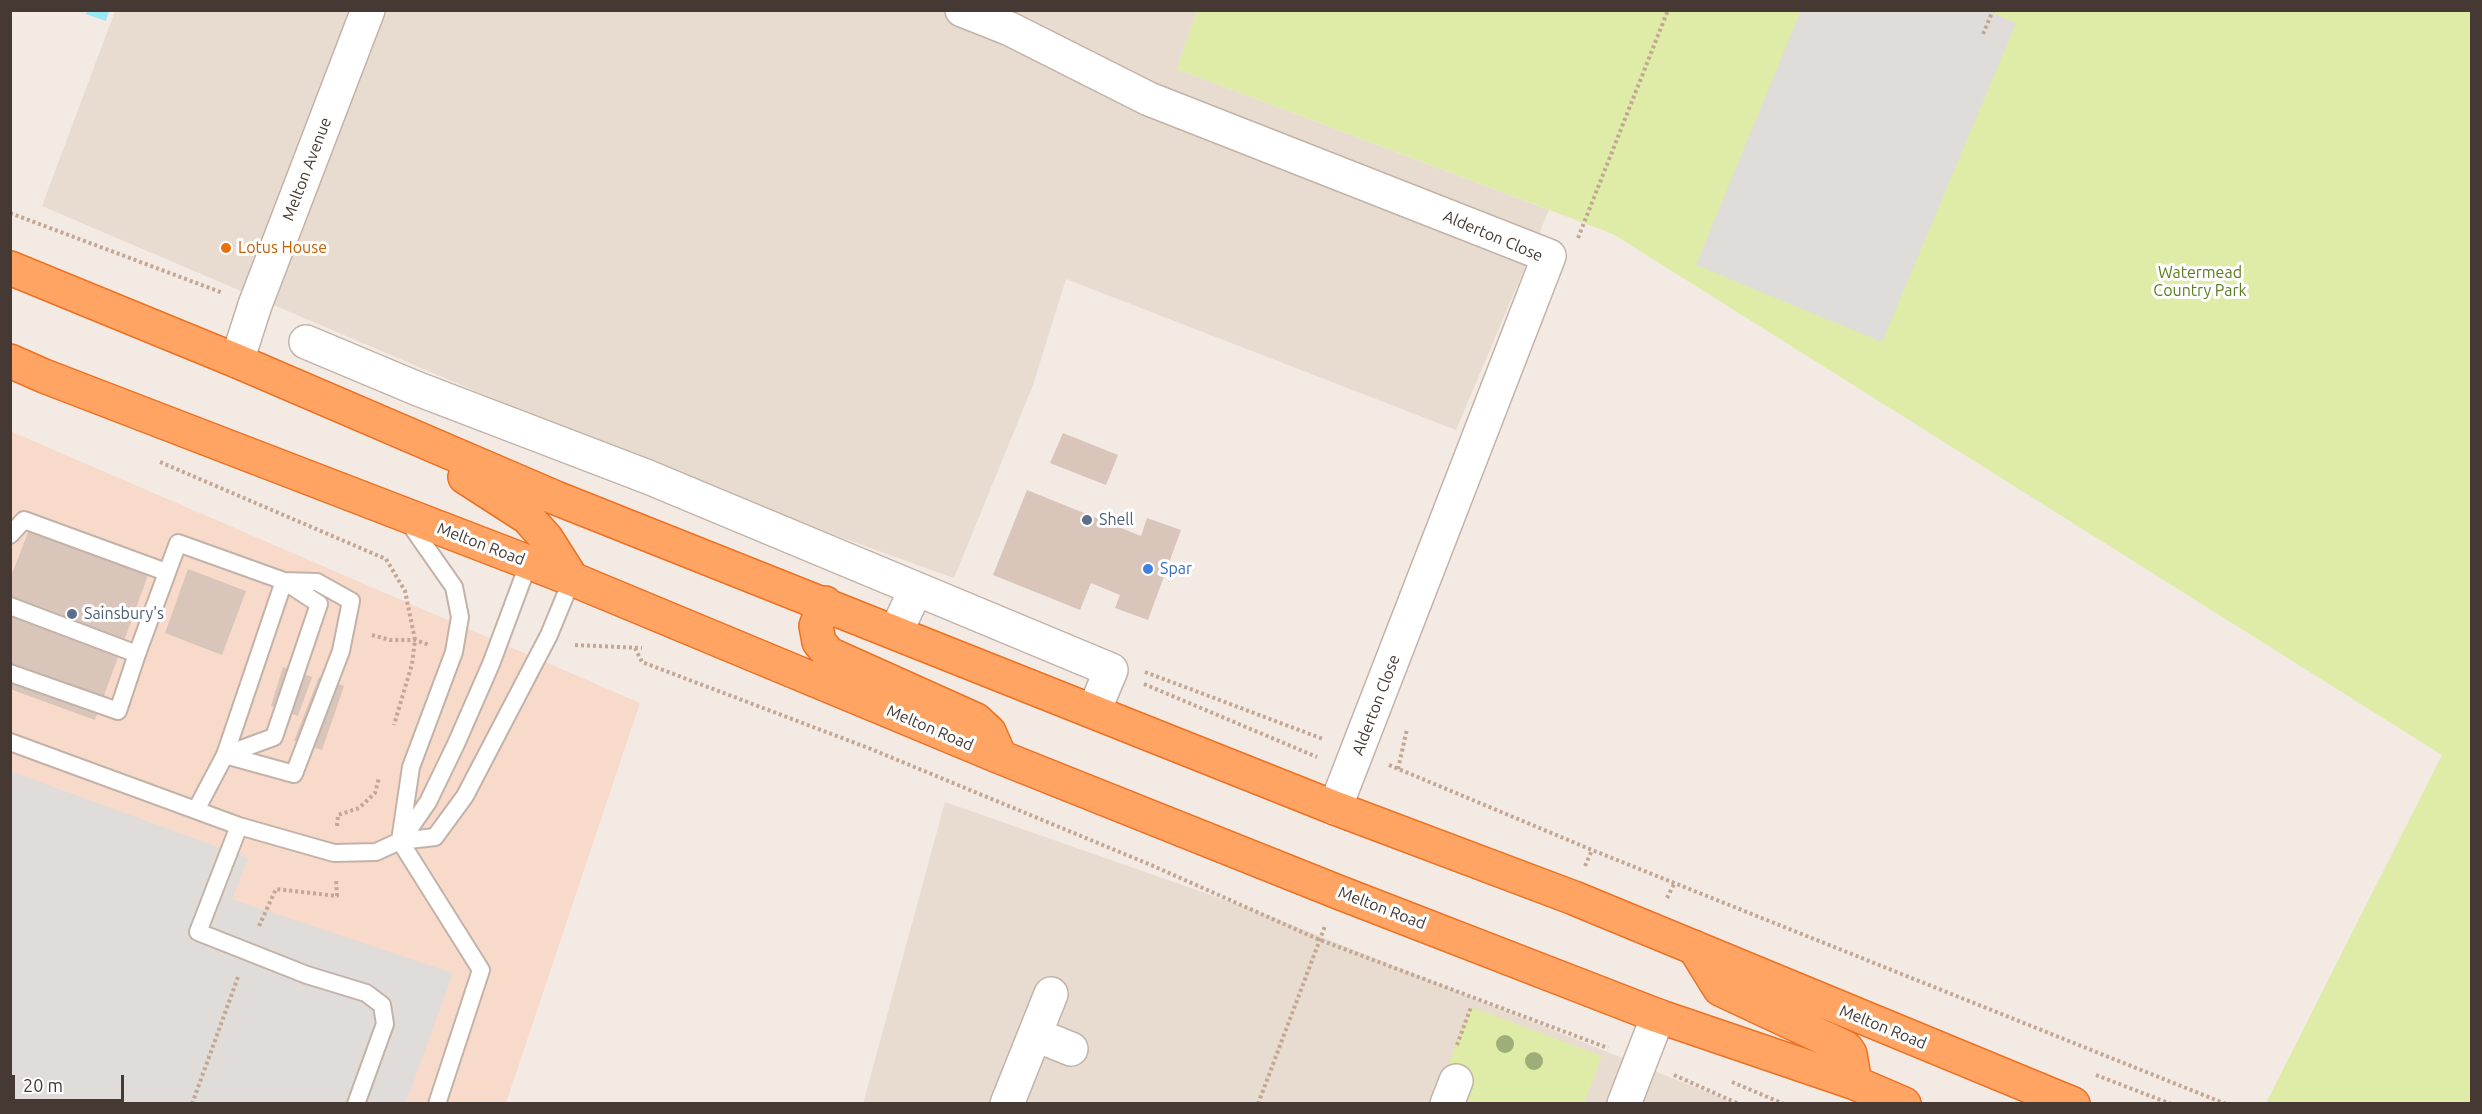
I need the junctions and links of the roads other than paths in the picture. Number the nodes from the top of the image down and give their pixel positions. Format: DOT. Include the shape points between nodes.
graph roads {
  1 [pos="368,10"];
  2 [pos="962,10"];
  3 [pos="10,268"];
  4 [pos="306,342"];
  5 [pos="10,361"];
  6 [pos="237,361"];
  7 [pos="418,389"];
  8 [pos="398,432"];
  9 [pos="592,511"];
  10 [pos="403,514"];
  11 [pos="10,536"];
  12 [pos="539,553"];
  13 [pos="166,572"];
  14 [pos="572,579"];
  15 [pos="284,581"];
  16 [pos="915,591"];
  17 [pos="825,603"];
  18 [pos="10,606"];
  19 [pos="896,632"];
  20 [pos="136,654"];
  21 [pos="10,673"];
  22 [pos="1094,711"];
  23 [pos="10,742"];
  24 [pos="225,755"];
  25 [pos="1000,757"];
  26 [pos="1335,808"];
  27 [pos="196,810"];
  28 [pos="239,826"];
  29 [pos="400,841"];
  30 [pos="1694,947"];
  31 [pos="1052,994"];
  32 [pos="1658,1016"];
  33 [pos="1036,1035"];
  34 [pos="1071,1049"];
  35 [pos="1855,1083"];
  36 [pos="356,1104"];
  37 [pos="437,1104"];
  38 [pos="1007,1104"];
  39 [pos="1624,1104"];
  40 [pos="1904,1104"];
  41 [pos="2073,1104"];
  1 -- 6 [label="street, Melton Avenue" via="255,304"];
  2 -- 26 [label="street, Alderton Close" via="1010,28 1149,99 1549,256"];
  3 -- 6 [label="highway, Melton Road"];
  4 -- 7 [label="street"];
  5 -- 10 [label="highway, Melton Road"];
  6 -- 8 [label="highway, Melton Road"];
  7 -- 8 [label="street"];
  7 -- 16 [label="street" via="648,477"];
  8 -- 9 [label="highway, Melton Road"];
  8 -- 12 [label="highway" via="527,517"];
  9 -- 12 [label="highway"];
  9 -- 17 [label="highway, Melton Road"];
  10 -- 12 [label="highway, Melton Road"];
  10 -- 29 [label="lane" via="454,587 460,617 454,652 411,767"];
  11 -- 13 [label="lane" via="24,520"];
  12 -- 14 [label="highway, Melton Road"];
  12 -- 29 [label="lane" via="456,744 428,802"];
  13 -- 15 [label="lane" via="178,543"];
  13 -- 20 [label="lane"];
  14 -- 25 [label="highway, Melton Road"];
  14 -- 29 [label="lane" via="549,635 465,796 435,837"];
  15 -- 24 [label="lane"];
  15 -- 24 [label="lane" via="319,604 274,737"];
  15 -- 24 [label="lane" via="317,582 351,601 341,651 294,774"];
  16 -- 19 [label="street"];
  16 -- 22 [label="street" via="1111,670"];
  17 -- 19 [label="highway, Melton Road"];
  17 -- 25 [label="highway" via="816,626 819,642 829,654 976,720 989,732"];
  18 -- 20 [label="lane"];
  19 -- 22 [label="highway, Melton Road"];
  20 -- 21 [label="lane" via="118,711"];
  22 -- 26 [label="highway, Melton Road"];
  23 -- 27 [label="lane"];
  24 -- 27 [label="lane"];
  25 -- 32 [label="highway, Melton Road"];
  26 -- 30 [label="highway, Melton Road"];
  27 -- 28 [label="lane"];
  28 -- 29 [label="lane" via="334,853 376,852"];
  28 -- 36 [label="lane" via="198,932 307,975 366,993 382,1005 385,1024"];
  29 -- 37 [label="lane" via="481,970"];
  30 -- 35 [label="highway, Melton Road" via="1720,989 1846,1048"];
  30 -- 41 [label="highway, Melton Road"];
  31 -- 33 [label="street"];
  32 -- 35 [label="highway, Melton Road"];
  32 -- 39 [label="street"];
  33 -- 34 [label="street"];
  33 -- 38 [label="street"];
  35 -- 40 [label="highway, Melton Road"];
}
